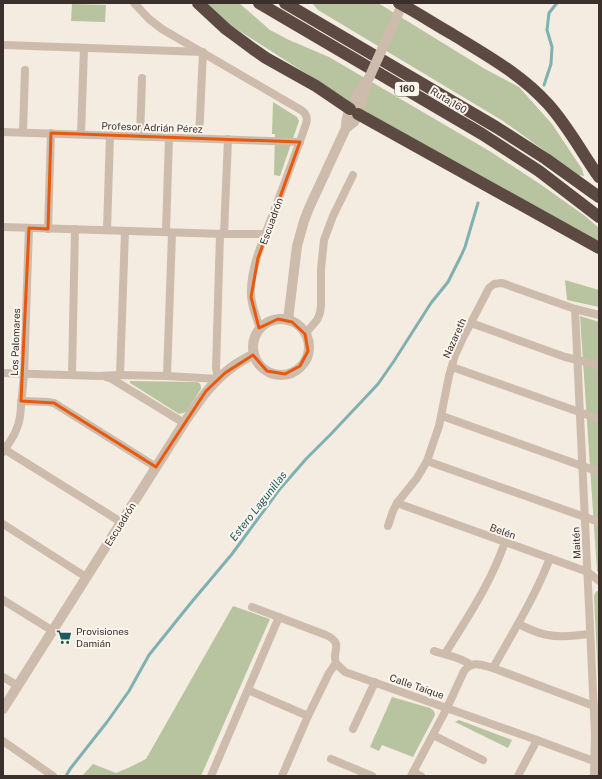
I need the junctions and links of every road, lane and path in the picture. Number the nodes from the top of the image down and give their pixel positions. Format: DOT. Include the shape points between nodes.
graph roads {
  1 [pos="134,3"];
  2 [pos="198,3"];
  3 [pos="259,3"];
  4 [pos="285,3"];
  5 [pos="402,4"];
  6 [pos="3,45"];
  7 [pos="84,48"];
  8 [pos="202,52"];
  9 [pos="25,70"];
  10 [pos="142,78"];
  11 [pos="354,111"];
  12 [pos="3,132"];
  13 [pos="23,132"];
  14 [pos="51,133"];
  15 [pos="81,134"];
  16 [pos="110,135"];
  17 [pos="140,136"];
  18 [pos="169,137"];
  19 [pos="199,138"];
  20 [pos="228,139"];
  21 [pos="300,142"];
  22 [pos="353,175"];
  23 [pos="599,177"];
  24 [pos="599,197"];
  25 [pos="599,217"];
  26 [pos="3,227"];
  27 [pos="29,228"];
  28 [pos="48,229"];
  29 [pos="75,229"];
  30 [pos="107,230"];
  31 [pos="124,231"];
  32 [pos="169,232"];
  33 [pos="222,234"];
  34 [pos="265,234"];
  35 [pos="599,248"];
  36 [pos="575,309"];
  37 [pos="599,315"];
  38 [pos="288,320"];
  39 [pos="471,323"];
  40 [pos="260,328"];
  41 [pos="305,334"];
  42 [pos="254,354"];
  43 [pos="578,360"];
  44 [pos="599,366"];
  45 [pos="452,367"];
  46 [pos="3,373"];
  47 [pos="24,374"];
  48 [pos="72,375"];
  49 [pos="120,375"];
  50 [pos="99,376"];
  51 [pos="167,376"];
  52 [pos="218,379"];
  53 [pos="21,401"];
  54 [pos="580,412"];
  55 [pos="442,416"];
  56 [pos="599,419"];
  57 [pos="184,423"];
  58 [pos="4,450"];
  59 [pos="427,461"];
  60 [pos="582,466"];
  61 [pos="156,467"];
  62 [pos="599,472"];
  63 [pos="397,504"];
  64 [pos="585,517"];
  65 [pos="121,522"];
  66 [pos="599,522"];
  67 [pos="3,524"];
  68 [pos="388,526"];
  69 [pos="505,542"];
  70 [pos="550,558"];
  71 [pos="588,572"];
  72 [pos="86,577"];
  73 [pos="599,581"];
  74 [pos="3,600"];
  75 [pos="252,607"];
  76 [pos="279,617"];
  77 [pos="518,624"];
  78 [pos="53,631"];
  79 [pos="590,634"];
  80 [pos="434,651"];
  81 [pos="445,654"];
  82 [pos="336,663"];
  83 [pos="471,665"];
  84 [pos="493,668"];
  85 [pos="3,677"];
  86 [pos="375,682"];
  87 [pos="18,686"];
  88 [pos="248,690"];
  89 [pos="594,706"];
  90 [pos="447,708"];
  91 [pos="3,710"];
  92 [pos="308,716"];
  93 [pos="353,729"];
  94 [pos="433,735"];
  95 [pos="537,740"];
  96 [pos="3,741"];
  97 [pos="331,760"];
  98 [pos="483,760"];
  99 [pos="597,762"];
  100 [pos="415,775"];
  101 [pos="52,776"];
  102 [pos="211,776"];
  103 [pos="282,776"];
  104 [pos="372,776"];
  105 [pos="518,776"];
  106 [pos="594,776"];
  1 -- 8 [label="street" via="162,29"];
  2 -- 11 [label="highway" via="253,49"];
  3 -- 25 [label="highway, Ruta 160 / 160" via="482,134 539,171"];
  4 -- 24 [label="highway, Ruta 160 / 160" via="496,127"];
  5 -- 11 [label="street, bridge" via="369,78 364,96"];
  5 -- 23 [label="highway" via="529,84 558,115"];
  6 -- 7 [label="street"];
  7 -- 8 [label="street"];
  7 -- 15 [label="street"];
  8 -- 19 [label="street"];
  8 -- 21 [label="street, Escuadrón" via="304,111 307,121"];
  9 -- 13 [label="street"];
  10 -- 17 [label="street"];
  11 -- 35 [label="highway"];
  11 -- 38 [label="street" via="354,122 346,128 302,228 295,258"];
  12 -- 13 [label="street, Profesor Adrián Pérez"];
  13 -- 14 [label="street, Profesor Adrián Pérez"];
  14 -- 15 [label="street, Profesor Adrián Pérez"];
  14 -- 28 [label="street"];
  15 -- 16 [label="street, Profesor Adrián Pérez"];
  16 -- 17 [label="street, Profesor Adrián Pérez"];
  16 -- 30 [label="street"];
  17 -- 18 [label="street, Profesor Adrián Pérez"];
  18 -- 19 [label="street, Profesor Adrián Pérez"];
  18 -- 32 [label="street"];
  19 -- 20 [label="street, Profesor Adrián Pérez"];
  20 -- 21 [label="street, Profesor Adrián Pérez"];
  20 -- 33 [label="street"];
  21 -- 34 [label="street, Escuadrón"];
  22 -- 41 [label="street" via="324,240 320,313"];
  26 -- 27 [label="street"];
  27 -- 28 [label="street"];
  27 -- 47 [label="street, Los Palomares"];
  28 -- 29 [label="street"];
  29 -- 30 [label="street"];
  29 -- 48 [label="street"];
  30 -- 31 [label="street"];
  31 -- 32 [label="street"];
  31 -- 49 [label="street"];
  32 -- 33 [label="street"];
  32 -- 51 [label="street"];
  33 -- 34 [label="street"];
  33 -- 52 [label="street" via="216,368"];
  34 -- 40 [label="street, Escuadrón" via="250,290 253,310"];
  36 -- 37 [label="street, Nazareth"];
  36 -- 39 [label="street, Nazareth" via="498,283 487,290"];
  36 -- 43 [label="street, Maitén"];
  38 -- 40 [label="street" via="273,320"];
  38 -- 41 [label="street"];
  39 -- 43 [label="street"];
  39 -- 45 [label="street, Nazareth" via="458,348"];
  40 -- 42 [label="street" via="253,341"];
  41 -- 42 [label="street" via="308,346 306,359 289,373 276,374 267,371 260,366"];
  42 -- 52 [label="street, Escuadrón"];
  43 -- 44 [label="street"];
  43 -- 54 [label="street, Maitén"];
  45 -- 54 [label="street"];
  45 -- 55 [label="street, Nazareth"];
  46 -- 47 [label="street"];
  47 -- 48 [label="street"];
  47 -- 53 [label="street, Los Palomares"];
  48 -- 50 [label="street"];
  49 -- 50 [label="street"];
  49 -- 51 [label="street"];
  50 -- 57 [label="street" via="112,380"];
  51 -- 52 [label="street"];
  52 -- 57 [label="street, Escuadrón" via="206,391"];
  53 -- 58 [label="street, Los Palomares" via="18,429"];
  53 -- 61 [label="street" via="54,403"];
  54 -- 56 [label="street"];
  54 -- 60 [label="street, Maitén"];
  55 -- 59 [label="street, Nazareth"];
  55 -- 60 [label="street"];
  57 -- 61 [label="street, Escuadrón"];
  58 -- 65 [label="street"];
  59 -- 63 [label="street, Nazareth"];
  59 -- 64 [label="street"];
  60 -- 62 [label="street"];
  60 -- 64 [label="street, Maitén"];
  61 -- 65 [label="street, Escuadrón"];
  63 -- 68 [label="street, Nazareth"];
  63 -- 69 [label="street, Belén"];
  64 -- 66 [label="street"];
  64 -- 71 [label="street, Maitén"];
  65 -- 72 [label="street, Escuadrón"];
  67 -- 72 [label="street"];
  69 -- 70 [label="street, Belén"];
  69 -- 81 [label="street" via="486,586"];
  70 -- 71 [label="street, Belén"];
  70 -- 77 [label="street"];
  71 -- 73 [label="street, Belén"];
  71 -- 79 [label="street, Maitén"];
  72 -- 78 [label="street, Escuadrón"];
  74 -- 78 [label="street"];
  75 -- 76 [label="street"];
  76 -- 82 [label="street" via="332,638 336,647"];
  76 -- 88 [label="street"];
  77 -- 79 [label="street" via="550,636"];
  77 -- 84 [label="street"];
  78 -- 87 [label="street, Escuadrón"];
  79 -- 89 [label="street, Maitén"];
  80 -- 81 [label="street"];
  81 -- 83 [label="street" via="462,659"];
  82 -- 86 [label="street, Calle Taique" via="345,672"];
  82 -- 92 [label="street"];
  83 -- 84 [label="street" via="480,664"];
  83 -- 90 [label="street" via="464,671"];
  84 -- 89 [label="street"];
  85 -- 87 [label="street"];
  86 -- 90 [label="street, Calle Taique"];
  86 -- 93 [label="street"];
  87 -- 91 [label="street, Escuadrón"];
  88 -- 92 [label="street"];
  88 -- 102 [label="street"];
  89 -- 99 [label="street, Maitén"];
  90 -- 94 [label="street"];
  90 -- 95 [label="street, Calle Taique"];
  92 -- 103 [label="street"];
  94 -- 98 [label="street"];
  94 -- 100 [label="street"];
  95 -- 99 [label="street, Calle Taique"];
  95 -- 105 [label="street"];
  96 -- 101 [label="street"];
  97 -- 104 [label="street"];
  99 -- 106 [label="street, Maitén"];
}
